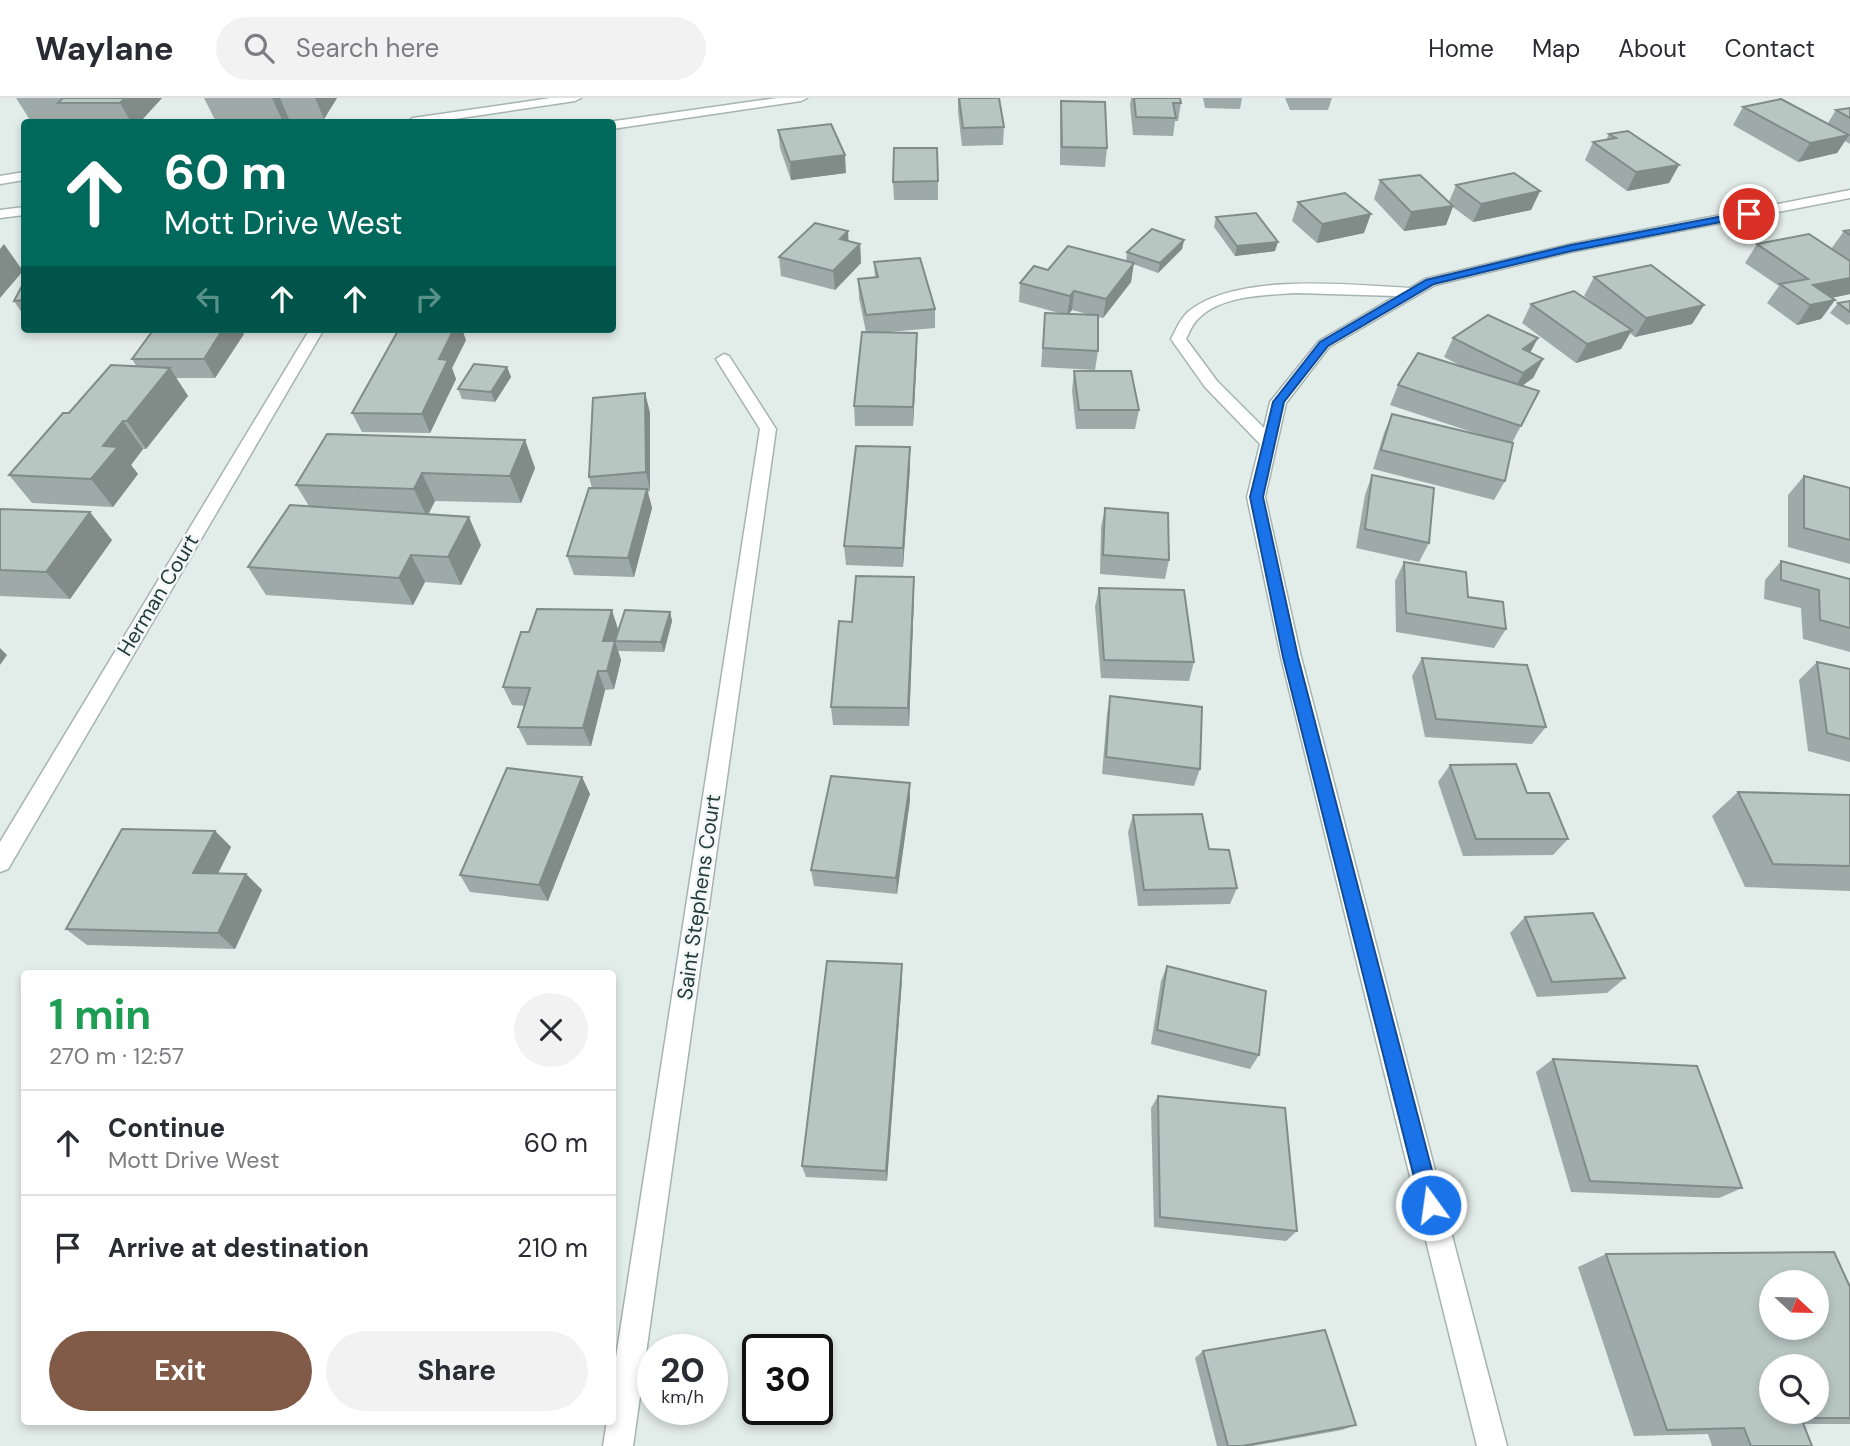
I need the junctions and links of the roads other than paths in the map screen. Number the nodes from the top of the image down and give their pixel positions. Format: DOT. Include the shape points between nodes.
graph roads {
  1 [pos="575,98"];
  2 [pos="801,98"];
  3 [pos="762,101"];
  4 [pos="433,119"];
  5 [pos="616,124"];
  6 [pos="21,176"];
  7 [pos="0,180"];
  8 [pos="1850,194"];
  9 [pos="21,211"];
  10 [pos="0,214"];
  11 [pos="1413,292"];
  12 [pos="315,333"];
  13 [pos="724,359"];
  14 [pos="1269,443"];
  15 [pos="0,862"];
  16 [pos="618,1446"];
  17 [pos="1492,1446"];
  1 -- 4 [label="street"];
  2 -- 3 [label="street"];
  3 -- 5 [label="street" via="685,109"];
  6 -- 7 [label="street"];
  8 -- 11 [label="street" via="1571,248 1430,282"];
  9 -- 10 [label="street"];
  11 -- 14 [label="street" via="1324,344 1279,402"];
  11 -- 14 [label="street" via="1253,292 1219,300 1193,315 1178,339 1211,384"];
  12 -- 15 [label="street, Herman Court"];
  13 -- 16 [label="street, Saint Stephens Court" via="768,429"];
  14 -- 17 [label="street" via="1256,497 1291,657"];
}
